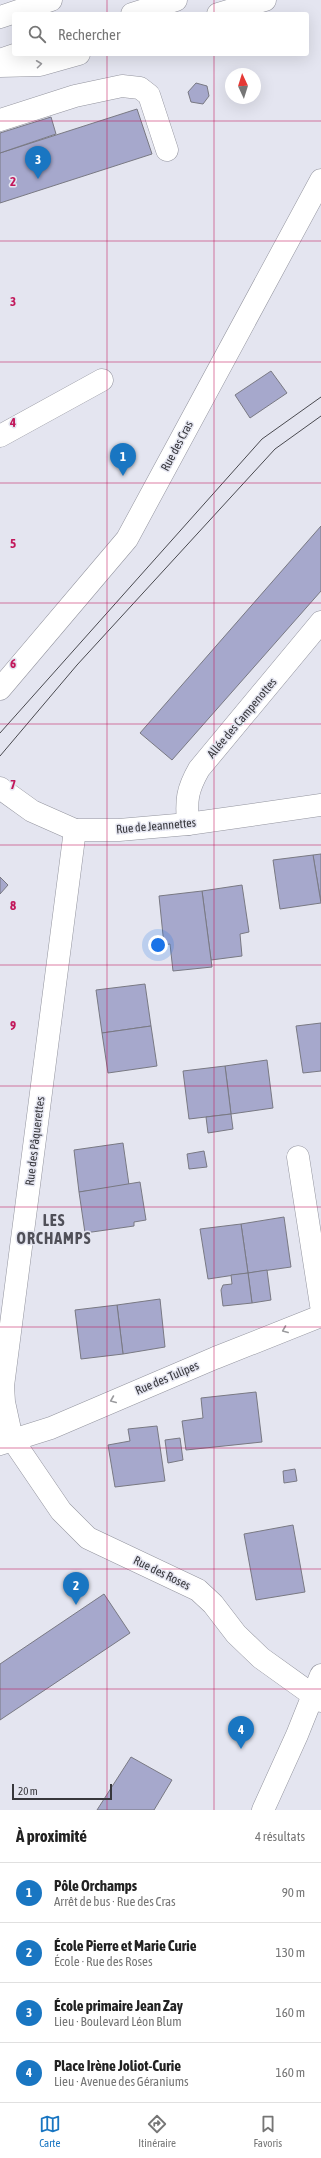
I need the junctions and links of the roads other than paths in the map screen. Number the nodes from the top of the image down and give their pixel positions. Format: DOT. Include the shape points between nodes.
graph roads {
  1 [pos="51,0"];
  2 [pos="176,0"];
  3 [pos="265,0"];
  4 [pos="15,12"];
  5 [pos="138,12"];
  6 [pos="225,12"];
  7 [pos="12,13"];
  8 [pos="0,17"];
  9 [pos="12,56"];
  10 [pos="72,56"];
  11 [pos="0,60"];
  12 [pos="0,66"];
  13 [pos="0,120"];
  14 [pos="167,150"];
  15 [pos="321,180"];
  16 [pos="102,380"];
  17 [pos="0,436"];
  18 [pos="321,622"];
  19 [pos="0,689"];
  20 [pos="0,788"];
  21 [pos="321,805"];
  22 [pos="188,824"];
  23 [pos="75,830"];
  24 [pos="298,1157"];
  25 [pos="321,1305"];
  26 [pos="321,1316"];
  27 [pos="6,1442"];
  28 [pos="321,1674"];
  29 [pos="316,1698"];
  30 [pos="263,1810"];
  1 -- 4 [label="street"];
  2 -- 5 [label="street"];
  3 -- 6 [label="street"];
  7 -- 8 [label="street"];
  9 -- 11 [label="street"];
  12 -- 10 [label="street, one-way" via="40,65"];
  13 -- 14 [label="street" via="75,96 122,86 140,88 149,95"];
  15 -- 19 [label="street, Rue des Cras" via="127,539"];
  16 -- 17 [label="street"];
  18 -- 22 [label="street, Allée des Campenottes" via="199,769 186,801"];
  20 -- 23 [label="street, Rue de Jeannettes" via="32,811"];
  21 -- 22 [label="street, Rue de Jeannettes"];
  22 -- 23 [label="street, Rue de Jeannettes" via="118,830"];
  23 -- 27 [label="street, Rue des Pâquerettes" via="3,1386"];
  24 -- 25 [label="street"];
  26 -- 27 [label="street, Rue des Tulipes, one-way" via="51,1428"];
  27 -- 29 [label="street, Rue des Roses" via="61,1511 88,1538 198,1590 213,1604 236,1634 261,1658"];
  28 -- 29 [label="street"];
  29 -- 30 [label="street"];
}
